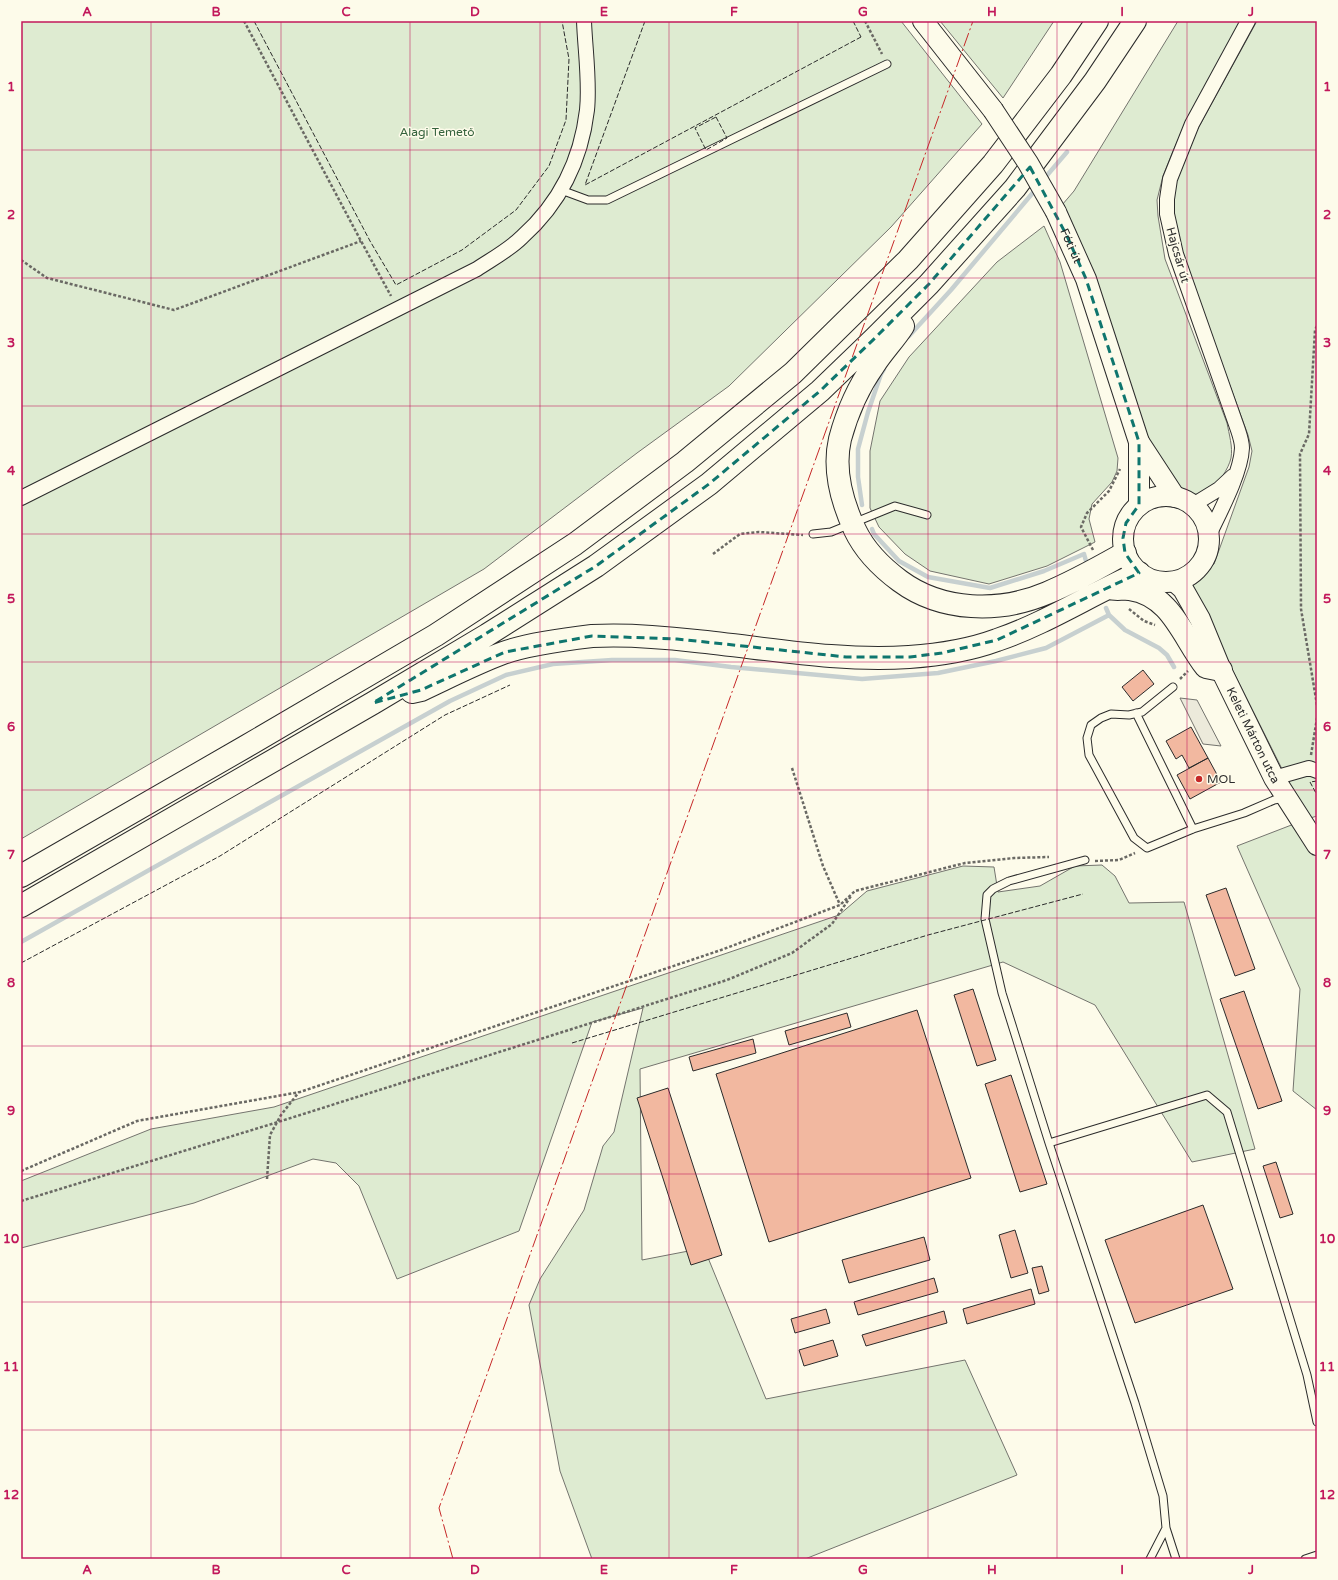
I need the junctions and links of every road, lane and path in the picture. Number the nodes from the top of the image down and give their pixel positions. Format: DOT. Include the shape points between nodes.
graph roads {
  1 [pos="244,21"];
  2 [pos="584,21"];
  3 [pos="865,21"];
  4 [pos="923,21"];
  5 [pos="1082,21"];
  6 [pos="1097,21"];
  7 [pos="1135,21"];
  8 [pos="1248,21"];
  9 [pos="887,64"];
  10 [pos="1061,74"];
  11 [pos="561,190"];
  12 [pos="360,241"];
  13 [pos="21,260"];
  14 [pos="929,284"];
  15 [pos="399,309"];
  16 [pos="1317,326"];
  17 [pos="1139,442"];
  18 [pos="1235,474"];
  19 [pos="21,498"];
  20 [pos="1184,501"];
  21 [pos="1139,505"];
  22 [pos="927,515"];
  23 [pos="852,523"];
  24 [pos="813,534"];
  25 [pos="1209,535"];
  26 [pos="1125,553"];
  27 [pos="713,554"];
  28 [pos="1139,573"];
  29 [pos="1184,578"];
  30 [pos="1108,588"];
  31 [pos="1221,670"];
  32 [pos="1189,671"];
  33 [pos="1173,687"];
  34 [pos="373,704"];
  35 [pos="1317,705"];
  36 [pos="1136,713"];
  37 [pos="1317,718"];
  38 [pos="792,768"];
  39 [pos="1313,769"];
  40 [pos="1274,778"];
  41 [pos="1286,798"];
  42 [pos="1193,829"];
  43 [pos="1317,845"];
  44 [pos="1147,848"];
  45 [pos="1051,857"];
  46 [pos="1085,860"];
  47 [pos="21,876"];
  48 [pos="855,891"];
  49 [pos="840,905"];
  50 [pos="21,906"];
  51 [pos="300,1092"];
  52 [pos="278,1122"];
  53 [pos="1049,1143"];
  54 [pos="21,1171"];
  55 [pos="267,1179"];
  56 [pos="21,1201"];
  57 [pos="1317,1422"];
  58 [pos="1166,1528"];
  59 [pos="1317,1555"];
  60 [pos="1150,1559"];
  61 [pos="1176,1559"];
  62 [pos="1305,1559"];
  1 -- 12 [label="path"];
  2 -- 11 [label="street" via="587,108 582,140 573,168"];
  3 -- 9 [label="path"];
  4 -- 17 [label="main road, Fóti út, bridge" via="993,110 1056,212 1086,279"];
  5 -- 10 [label="highway" via="1075,32"];
  6 -- 10 [label="highway"];
  7 -- 14 [label="highway" via="1095,81 1015,188"];
  8 -- 18 [label="street, Hajcsár út" via="1192,124 1170,179 1167,199 1167,214 1176,254 1238,430 1242,448"];
  9 -- 11 [label="lane" via="607,200 588,200"];
  10 -- 47 [label="highway" via="993,164 903,265 793,374 686,462 575,544 436,635"];
  11 -- 15 [label="street" via="538,222 503,252 477,269"];
  12 -- 13 [label="path" via="174,310 47,278"];
  12 -- 15 [label="path"];
  14 -- 23 [label="highway" via="899,333 874,365 848,414 840,440 838,471 840,488"];
  14 -- 34 [label="highway" via="820,391 709,484 596,566"];
  15 -- 19 [label="street"];
  16 -- 35 [label="path" via="1309,434 1300,454 1301,609"];
  17 -- 20 [label="main road"];
  17 -- 21 [label="main road, Fóti út"];
  18 -- 20 [label="street" via="1219,489"];
  18 -- 25 [label="street, Hajcsár út"];
  20 -- 21 [label="main road" via="1164,495"];
  20 -- 25 [label="main road" via="1202,513"];
  21 -- 26 [label="main road" via="1126,523 1123,538"];
  22 -- 23 [label="lane" via="895,506"];
  23 -- 24 [label="lane" via="831,532"];
  23 -- 26 [label="highway" via="873,558 907,586 934,599 968,606 1020,602 1047,593"];
  24 -- 27 [label="path" via="740,534"];
  25 -- 29 [label="main road" via="1210,546 1204,562"];
  26 -- 28 [label="main road"];
  28 -- 29 [label="main road" via="1150,580 1162,582"];
  28 -- 30 [label="highway"];
  29 -- 31 [label="main road, Keleti Márton utca"];
  30 -- 31 [label="highway" via="1129,588 1159,600 1169,609 1206,667"];
  30 -- 34 [label="highway" via="997,640 942,653 910,657 846,657 670,638 592,636 505,652 421,690"];
  31 -- 40 [label="main road, Keleti Márton utca"];
  32 -- 33 [label="path"];
  33 -- 36 [label="lane" via="1142,712"];
  34 -- 50 [label="highway"];
  36 -- 42 [label="lane"];
  36 -- 44 [label="lane" via="1111,714 1101,718 1091,725 1087,738 1090,755 1134,838"];
  37 -- 39 [label="path"];
  38 -- 49 [label="path" via="823,866"];
  39 -- 40 [label="street"];
  40 -- 41 [label="main road, Keleti Márton utca"];
  41 -- 42 [label="lane"];
  41 -- 43 [label="main road, Keleti Márton utca"];
  42 -- 44 [label="lane"];
  44 -- 46 [label="path" via="1119,860"];
  45 -- 48 [label="path" via="965,863"];
  46 -- 53 [label="lane" via="1008,881 987,895 985,919 998,976"];
  48 -- 49 [label="path"];
  48 -- 52 [label="path" via="832,924 792,953 727,980"];
  49 -- 51 [label="path" via="721,950"];
  51 -- 52 [label="path"];
  51 -- 54 [label="path" via="137,1121"];
  52 -- 55 [label="path" via="270,1135"];
  52 -- 56 [label="path"];
  53 -- 57 [label="lane" via="1207,1095 1227,1112 1307,1375"];
  53 -- 58 [label="lane" via="1135,1403 1163,1496"];
  58 -- 60 [label="lane"];
  58 -- 61 [label="lane"];
  59 -- 62 [label="lane"];
}
